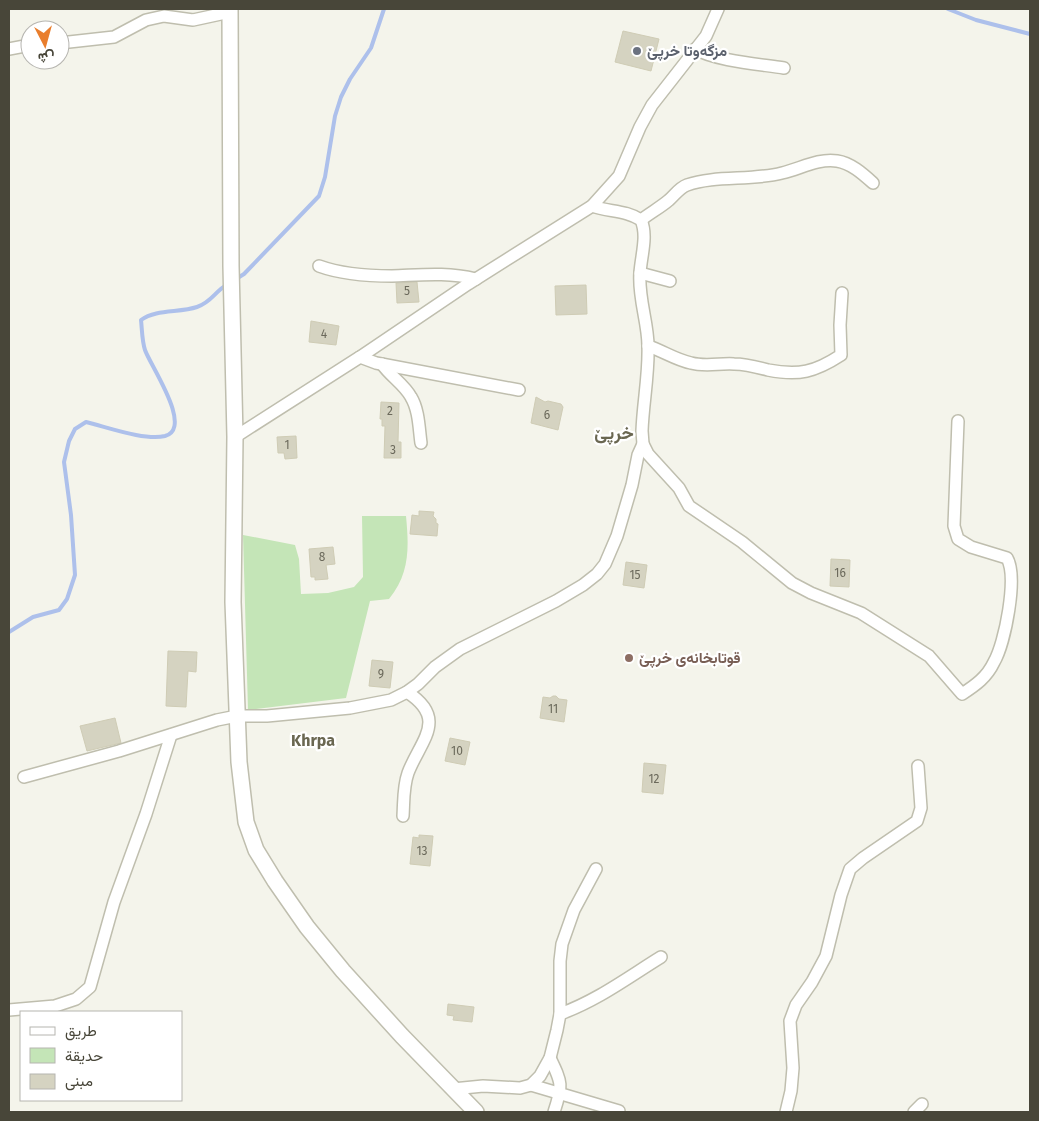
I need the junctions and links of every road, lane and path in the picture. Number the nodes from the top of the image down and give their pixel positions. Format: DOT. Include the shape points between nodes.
graph roads {
  1 [pos="718,9"];
  2 [pos="230,11"];
  3 [pos="70,42"];
  4 [pos="695,49"];
  5 [pos="784,68"];
  6 [pos="873,183"];
  7 [pos="592,206"];
  8 [pos="641,220"];
  9 [pos="319,266"];
  10 [pos="640,273"];
  11 [pos="476,279"];
  12 [pos="670,282"];
  13 [pos="842,293"];
  14 [pos="648,346"];
  15 [pos="360,357"];
  16 [pos="382,364"];
  17 [pos="519,390"];
  18 [pos="958,421"];
  19 [pos="235,436"];
  20 [pos="421,443"];
  21 [pos="643,444"];
  22 [pos="407,692"];
  23 [pos="237,716"];
  24 [pos="171,735"];
  25 [pos="918,766"];
  26 [pos="24,777"];
  27 [pos="403,816"];
  28 [pos="596,869"];
  29 [pos="661,957"];
  30 [pos="9,1010"];
  31 [pos="560,1014"];
  32 [pos="550,1058"];
  33 [pos="531,1085"];
  34 [pos="453,1089"];
  35 [pos="561,1093"];
  36 [pos="619,1111"];
  37 [pos="476,1112"];
  38 [pos="554,1112"];
  39 [pos="786,1112"];
  1 -- 4 [label="street" via="706,36"];
  2 -- 3 [label="street" via="193,20 164,16 146,20 114,37"];
  2 -- 19 [label="street" via="230,266"];
  4 -- 5 [label="street" via="720,57"];
  4 -- 7 [label="street" via="652,105 619,176"];
  6 -- 8 [label="street" via="850,166 838,161 823,161 781,174 686,186"];
  7 -- 8 [label="street" via="623,212"];
  7 -- 11 [label="street"];
  8 -- 10 [label="street" via="644,248"];
  9 -- 11 [label="street" via="377,276 442,274"];
  10 -- 12 [label="street"];
  10 -- 14 [label="street"];
  11 -- 15 [label="street"];
  13 -- 14 [label="street" via="841,355 816,370 787,373 749,365 694,364"];
  14 -- 21 [label="street"];
  15 -- 16 [label="street"];
  15 -- 19 [label="street"];
  16 -- 17 [label="street"];
  16 -- 20 [label="street" via="412,397"];
  18 -- 21 [label="street" via="954,526 958,538 971,547 1007,558 1012,574 1008,619 995,661 981,682 962,694 928,656 861,613 792,583 742,542 689,506"];
  19 -- 23 [label="street" via="233,602"];
  21 -- 22 [label="street" via="617,536 597,574 556,601 460,649"];
  22 -- 23 [label="street" via="391,700 350,708"];
  22 -- 27 [label="street" via="419,700 429,726 405,784"];
  23 -- 24 [label="street"];
  23 -- 34 [label="street" via="246,822 256,850 307,927"];
  24 -- 26 [label="street"];
  24 -- 30 [label="street" via="114,902 90,987 76,999 55,1006"];
  25 -- 39 [label="street" via="921,808 916,821 850,869 826,956 796,1005 790,1021 793,1068"];
  28 -- 31 [label="street" via="574,910 562,944"];
  29 -- 31 [label="street" via="616,987"];
  31 -- 32 [label="street"];
  32 -- 33 [label="street"];
  32 -- 35 [label="street" via="559,1078"];
  33 -- 34 [label="street"];
  33 -- 35 [label="street"];
  34 -- 37 [label="street"];
  35 -- 36 [label="street"];
  35 -- 38 [label="street"];
}
